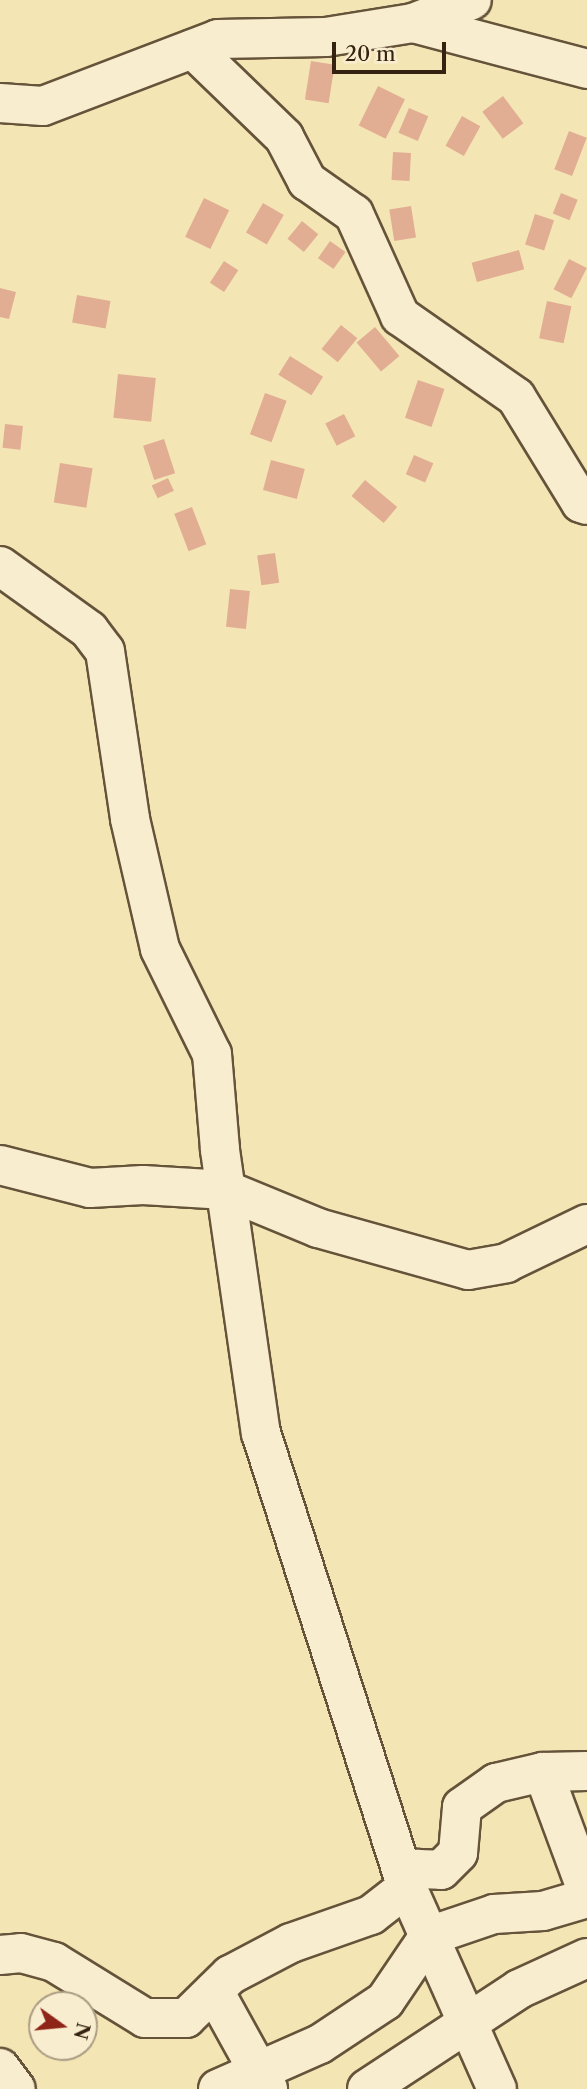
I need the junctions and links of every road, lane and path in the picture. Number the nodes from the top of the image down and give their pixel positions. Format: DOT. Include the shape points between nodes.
graph roads {
  1 [pos="472,0"];
  2 [pos="413,23"];
  3 [pos="193,49"];
  4 [pos="587,69"];
  5 [pos="0,103"];
  6 [pos="587,505"];
  7 [pos="0,566"];
  8 [pos="0,1165"];
  9 [pos="226,1189"];
  10 [pos="587,1224"];
  11 [pos="587,1770"];
  12 [pos="543,1772"];
  13 [pos="407,1887"];
  14 [pos="587,1891"];
  15 [pos="587,1898"];
  16 [pos="429,1936"];
  17 [pos="0,1955"];
  18 [pos="587,1958"];
  19 [pos="214,1991"];
  20 [pos="468,2025"];
  21 [pos="0,2068"];
  22 [pos="263,2080"];
  23 [pos="16,2089"];
  24 [pos="218,2089"];
  25 [pos="367,2089"];
  26 [pos="497,2089"];
  1 -- 2 [label="street"];
  2 -- 3 [label="street" via="326,37 218,39"];
  2 -- 4 [label="street"];
  3 -- 5 [label="street" via="43,106"];
  3 -- 6 [label="street" via="284,137 307,181 355,214 400,316 516,397 580,503"];
  7 -- 9 [label="street" via="89,630 105,651 130,819 160,949 212,1054"];
  8 -- 9 [label="street" via="90,1188"];
  9 -- 10 [label="street" via="318,1228 468,1270 506,1263"];
  9 -- 13 [label="street" via="261,1433"];
  11 -- 12 [label="street"];
  12 -- 13 [label="street" via="496,1783 462,1807 458,1853 441,1870 417,1869"];
  12 -- 14 [label="street"];
  13 -- 16 [label="street"];
  13 -- 19 [label="street" via="371,1915 291,1943 230,1975"];
  15 -- 16 [label="street" via="543,1911 494,1914"];
  16 -- 20 [label="street"];
  16 -- 22 [label="street" via="385,2001"];
  17 -- 19 [label="street" via="21,1953 54,1962 145,2018 186,2018"];
  18 -- 20 [label="street" via="519,1989"];
  19 -- 22 [label="street"];
  20 -- 25 [label="street"];
  20 -- 26 [label="street"];
  21 -- 23 [label="street"];
  22 -- 24 [label="street"];
}
